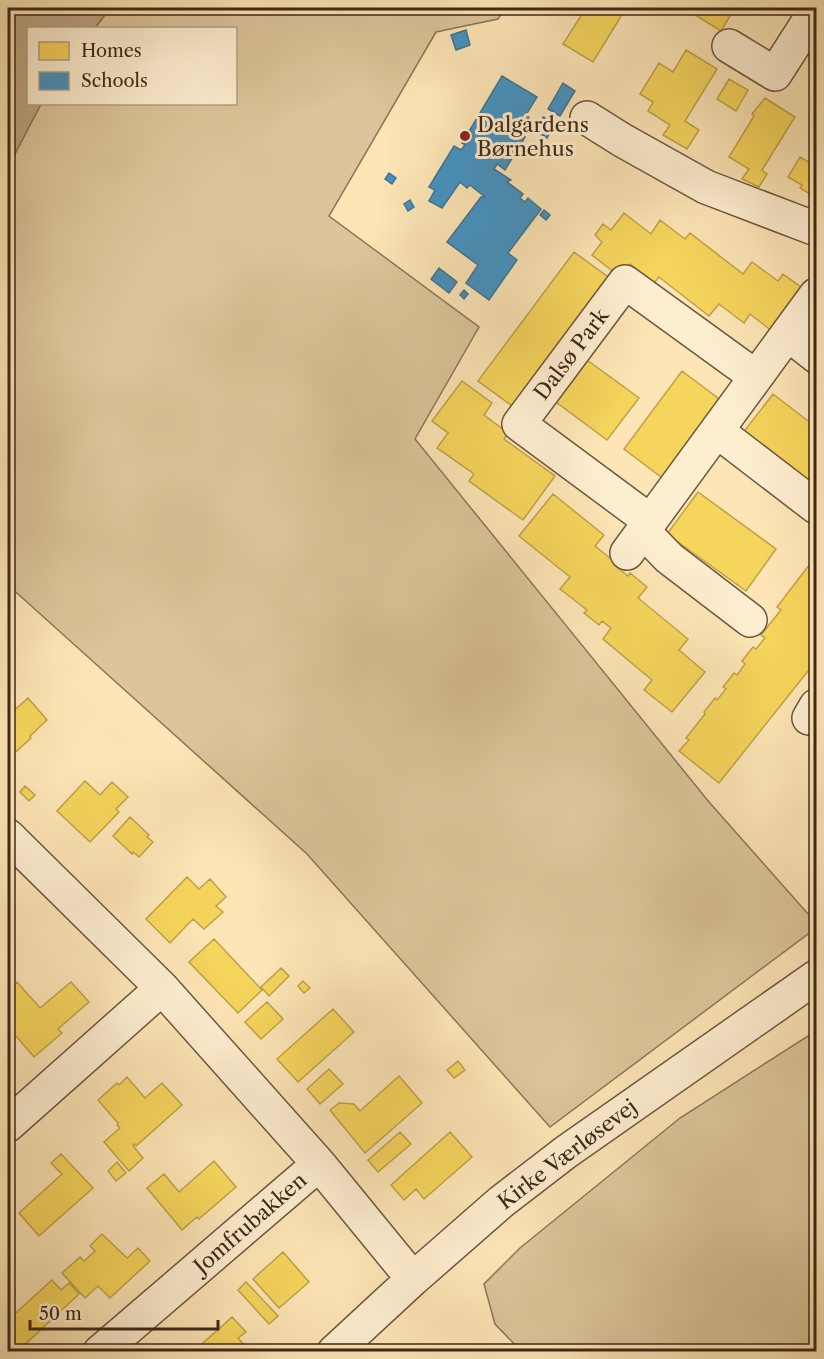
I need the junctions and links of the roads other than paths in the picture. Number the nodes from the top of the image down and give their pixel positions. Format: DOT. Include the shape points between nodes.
graph roads {
  1 [pos="816,10"];
  2 [pos="729,46"];
  3 [pos="587,118"];
  4 [pos="816,229"];
  5 [pos="816,295"];
  6 [pos="788,334"];
  7 [pos="816,356"];
  8 [pos="756,377"];
  9 [pos="717,430"];
  10 [pos="816,507"];
  11 [pos="640,535"];
  12 [pos="750,620"];
  13 [pos="8,836"];
  14 [pos="816,977"];
  15 [pos="162,988"];
  16 [pos="8,1125"];
  17 [pos="319,1164"];
  18 [pos="413,1279"];
  19 [pos="100,1352"];
  20 [pos="334,1352"];
  1 -- 2 [label="street" via="776,74"];
  3 -- 4 [label="street" via="706,187"];
  5 -- 6 [label="street"];
  6 -- 7 [label="street"];
  6 -- 8 [label="street"];
  8 -- 9 [label="street"];
  8 -- 11 [label="street, Dalsø Park" via="625,282 519,423"];
  9 -- 10 [label="street"];
  9 -- 11 [label="street"];
  11 -- 12 [label="street, Dalsø Park"];
  13 -- 15 [label="street, Jomfrubakken"];
  14 -- 18 [label="street, Kirke Værløsevej" via="566,1152 501,1202"];
  15 -- 16 [label="street"];
  15 -- 17 [label="street, Jomfrubakken"];
  17 -- 18 [label="street, Jomfrubakken"];
  17 -- 19 [label="street, Jomfrubakken"];
  18 -- 20 [label="street, Kirke Værløsevej"];
}
